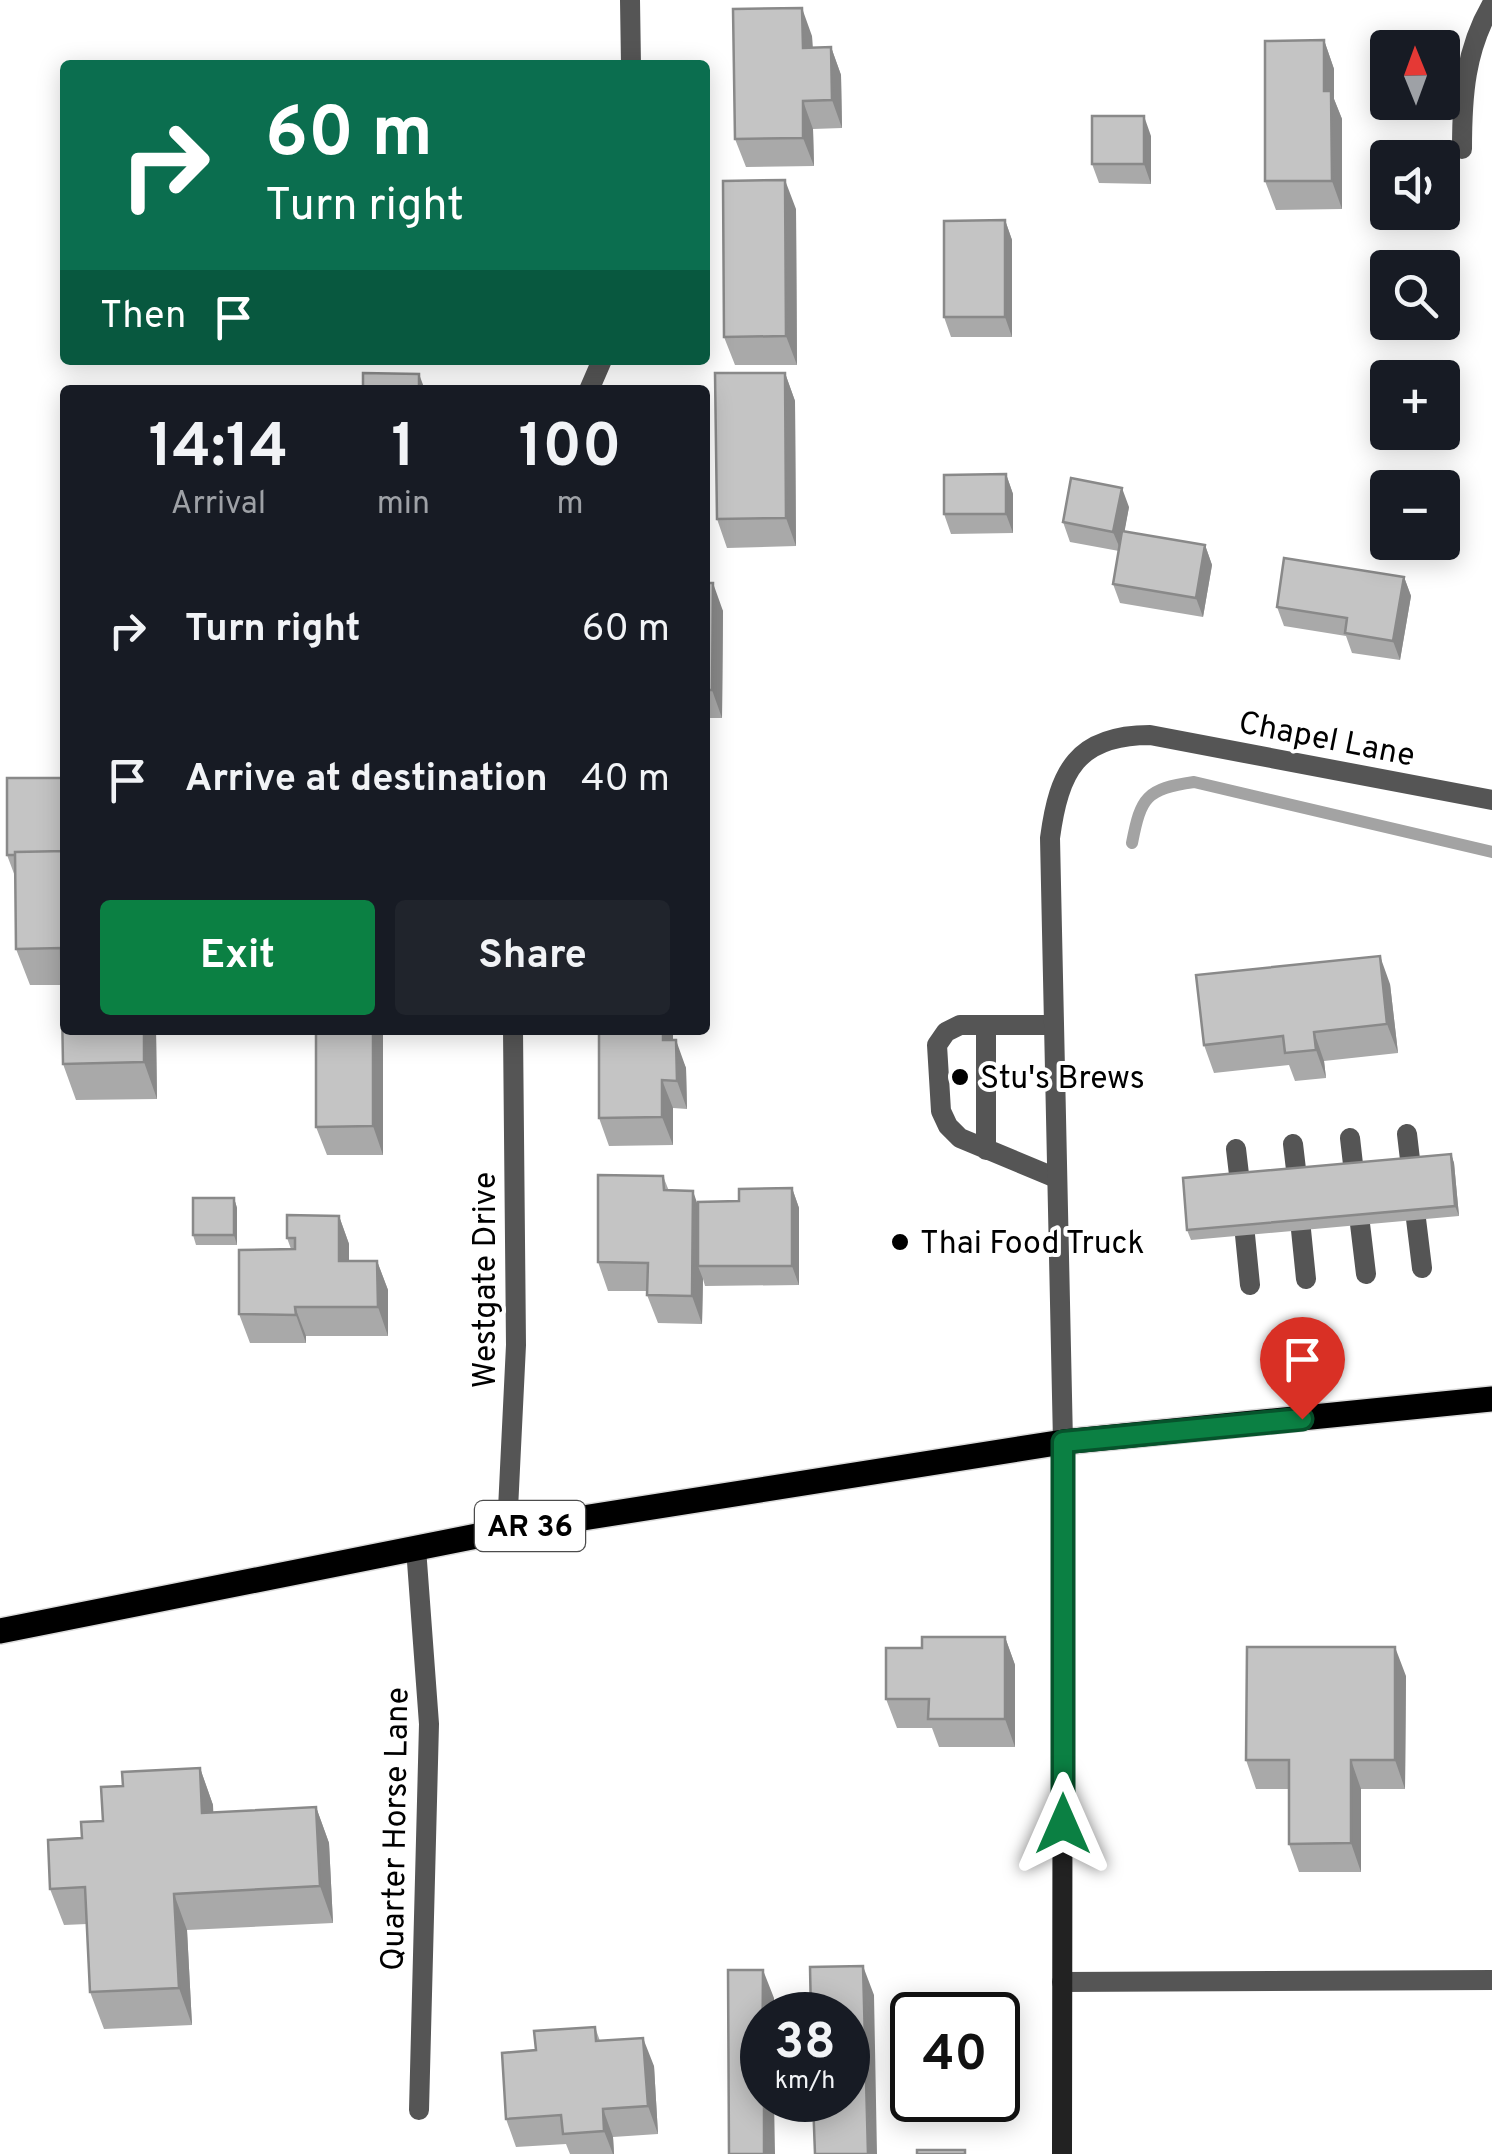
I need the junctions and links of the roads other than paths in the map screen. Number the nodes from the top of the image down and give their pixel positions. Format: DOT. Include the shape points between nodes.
graph roads {
  1 [pos="630,0"];
  2 [pos="1492,4"];
  3 [pos="630,60"];
  4 [pos="1462,148"];
  5 [pos="1492,800"];
  6 [pos="986,1025"];
  7 [pos="1052,1025"];
  8 [pos="513,1035"];
  9 [pos="1407,1134"];
  10 [pos="1350,1138"];
  11 [pos="1293,1144"];
  12 [pos="1236,1149"];
  13 [pos="986,1150"];
  14 [pos="1410,1168"];
  15 [pos="1354,1172"];
  16 [pos="1056,1178"];
  17 [pos="1296,1178"];
  18 [pos="1240,1183"];
  19 [pos="1416,1219"];
  20 [pos="1360,1224"];
  21 [pos="1301,1230"];
  22 [pos="1245,1235"];
  23 [pos="1422,1268"];
  24 [pos="1366,1274"];
  25 [pos="1306,1279"];
  26 [pos="1250,1285"];
  27 [pos="1492,1399"];
  28 [pos="1063,1442"];
  29 [pos="507,1530"];
  30 [pos="416,1548"];
  31 [pos="0,1631"];
  32 [pos="1492,1980"];
  33 [pos="1062,1982"];
  34 [pos="419,2110"];
  35 [pos="1062,2154"];
  1 -- 3 [label="street"];
  2 -- 4 [label="street" via="1465,73"];
  5 -- 7 [label="street, Chapel Lane" via="1150,736 1119,735 1083,753 1054,812 1050,838"];
  6 -- 7 [label="street"];
  6 -- 13 [label="street"];
  6 -- 13 [label="street" via="960,1025 937,1045 948,1126"];
  7 -- 16 [label="street, Chapel Lane"];
  8 -- 29 [label="street, Westgate Drive" via="516,1345"];
  9 -- 14 [label="street"];
  10 -- 15 [label="street"];
  11 -- 17 [label="street"];
  12 -- 18 [label="street"];
  13 -- 16 [label="street"];
  16 -- 28 [label="street, Chapel Lane"];
  19 -- 23 [label="street"];
  20 -- 24 [label="street"];
  21 -- 25 [label="street"];
  22 -- 26 [label="street"];
  27 -- 28 [label="main road, AR 36"];
  28 -- 29 [label="main road, AR 36"];
  28 -- 33 [label="street"];
  29 -- 30 [label="main road, AR 36"];
  30 -- 31 [label="main road, AR 36"];
  30 -- 34 [label="street, Quarter Horse Lane" via="430,1724"];
  32 -- 33 [label="street"];
  33 -- 35 [label="street"];
}
